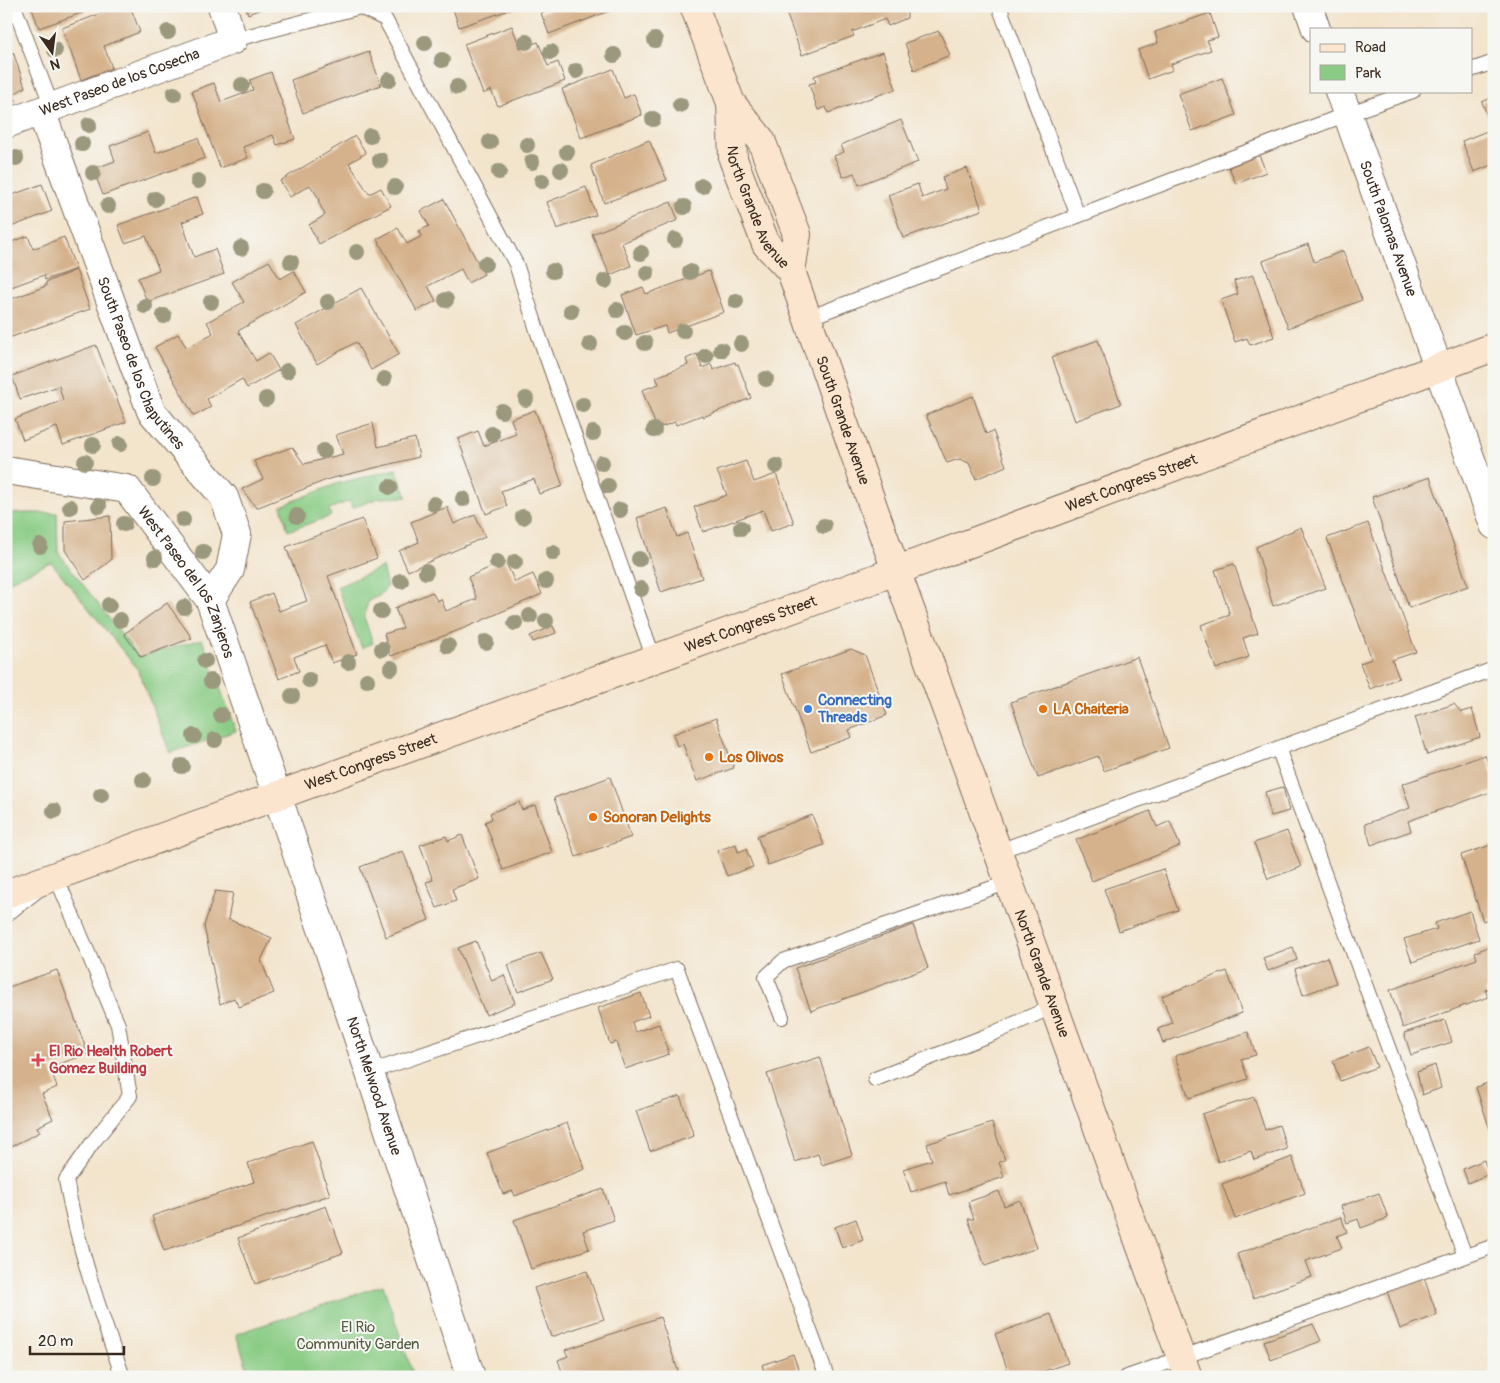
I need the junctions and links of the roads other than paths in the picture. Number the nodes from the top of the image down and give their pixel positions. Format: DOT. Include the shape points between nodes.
graph roads {
  1 [pos="14,6"];
  2 [pos="222,6"];
  3 [pos="694,6"];
  4 [pos="999,6"];
  5 [pos="1308,6"];
  6 [pos="1316,28"];
  7 [pos="233,40"];
  8 [pos="1494,62"];
  9 [pos="1472,70"];
  10 [pos="1407,92"];
  11 [pos="1343,103"];
  12 [pos="46,109"];
  13 [pos="6,124"];
  14 [pos="1078,216"];
  15 [pos="791,271"];
  16 [pos="808,318"];
  17 [pos="1494,347"];
  18 [pos="1438,367"];
  19 [pos="6,470"];
  20 [pos="1494,526"];
  21 [pos="897,571"];
  22 [pos="210,600"];
  23 [pos="654,659"];
  24 [pos="1494,669"];
  25 [pos="1278,748"];
  26 [pos="277,796"];
  27 [pos="998,851"];
  28 [pos="56,876"];
  29 [pos="1009,882"];
  30 [pos="6,894"];
  31 [pos="6,915"];
  32 [pos="1054,1006"];
  33 [pos="782,1017"];
  34 [pos="370,1072"];
  35 [pos="875,1079"];
  36 [pos="1494,1246"];
  37 [pos="1465,1256"];
  38 [pos="1185,1368"];
  39 [pos="123,1377"];
  40 [pos="471,1377"];
  41 [pos="827,1377"];
  42 [pos="1127,1377"];
  1 -- 12 [label="lane"];
  2 -- 7 [label="street"];
  3 -- 15 [label="main road, North Grande Avenue" via="731,103 732,159 766,244"];
  4 -- 14 [label="lane"];
  5 -- 6 [label="street"];
  7 -- 12 [label="street, West Paseo de los Cosecha"];
  7 -- 23 [label="lane" via="360,7 385,19 516,264"];
  8 -- 9 [label="lane"];
  10 -- 11 [label="lane"];
  11 -- 14 [label="lane"];
  11 -- 18 [label="street, South Palomas Avenue"];
  12 -- 13 [label="street, West Paseo de los Cosecha"];
  12 -- 22 [label="street, South Paseo de los Chaputines" via="151,411 224,497 237,534 230,570"];
  14 -- 16 [label="lane"];
  15 -- 16 [label="main road, South Grande Avenue"];
  16 -- 21 [label="main road, South Grande Avenue"];
  17 -- 18 [label="main road, West Congress Street"];
  18 -- 20 [label="street, South Palomas Avenue"];
  18 -- 21 [label="main road, West Congress Street"];
  19 -- 22 [label="street, West Paseo del los Zanjeros" via="127,489"];
  21 -- 23 [label="main road, West Congress Street"];
  21 -- 27 [label="main road, North Grande Avenue"];
  22 -- 26 [label="street, West Paseo del los Zanjeros"];
  23 -- 26 [label="main road, West Congress Street"];
  24 -- 25 [label="lane"];
  25 -- 27 [label="lane"];
  25 -- 37 [label="lane"];
  26 -- 28 [label="main road, West Congress Street"];
  26 -- 34 [label="street, North Melwood Avenue"];
  27 -- 29 [label="main road, North Grande Avenue"];
  28 -- 30 [label="main road, West Congress Street"];
  28 -- 31 [label="lane"];
  28 -- 39 [label="lane" via="118,1025 130,1096 66,1180 73,1220 94,1294"];
  29 -- 32 [label="main road, North Grande Avenue"];
  29 -- 33 [label="lane" via="783,961 766,977"];
  32 -- 35 [label="lane"];
  32 -- 38 [label="main road, North Grande Avenue"];
  34 -- 40 [label="street, North Melwood Avenue"];
  34 -- 41 [label="lane" via="676,969"];
  36 -- 37 [label="lane"];
  37 -- 38 [label="lane"];
  38 -- 42 [label="lane"];
}
